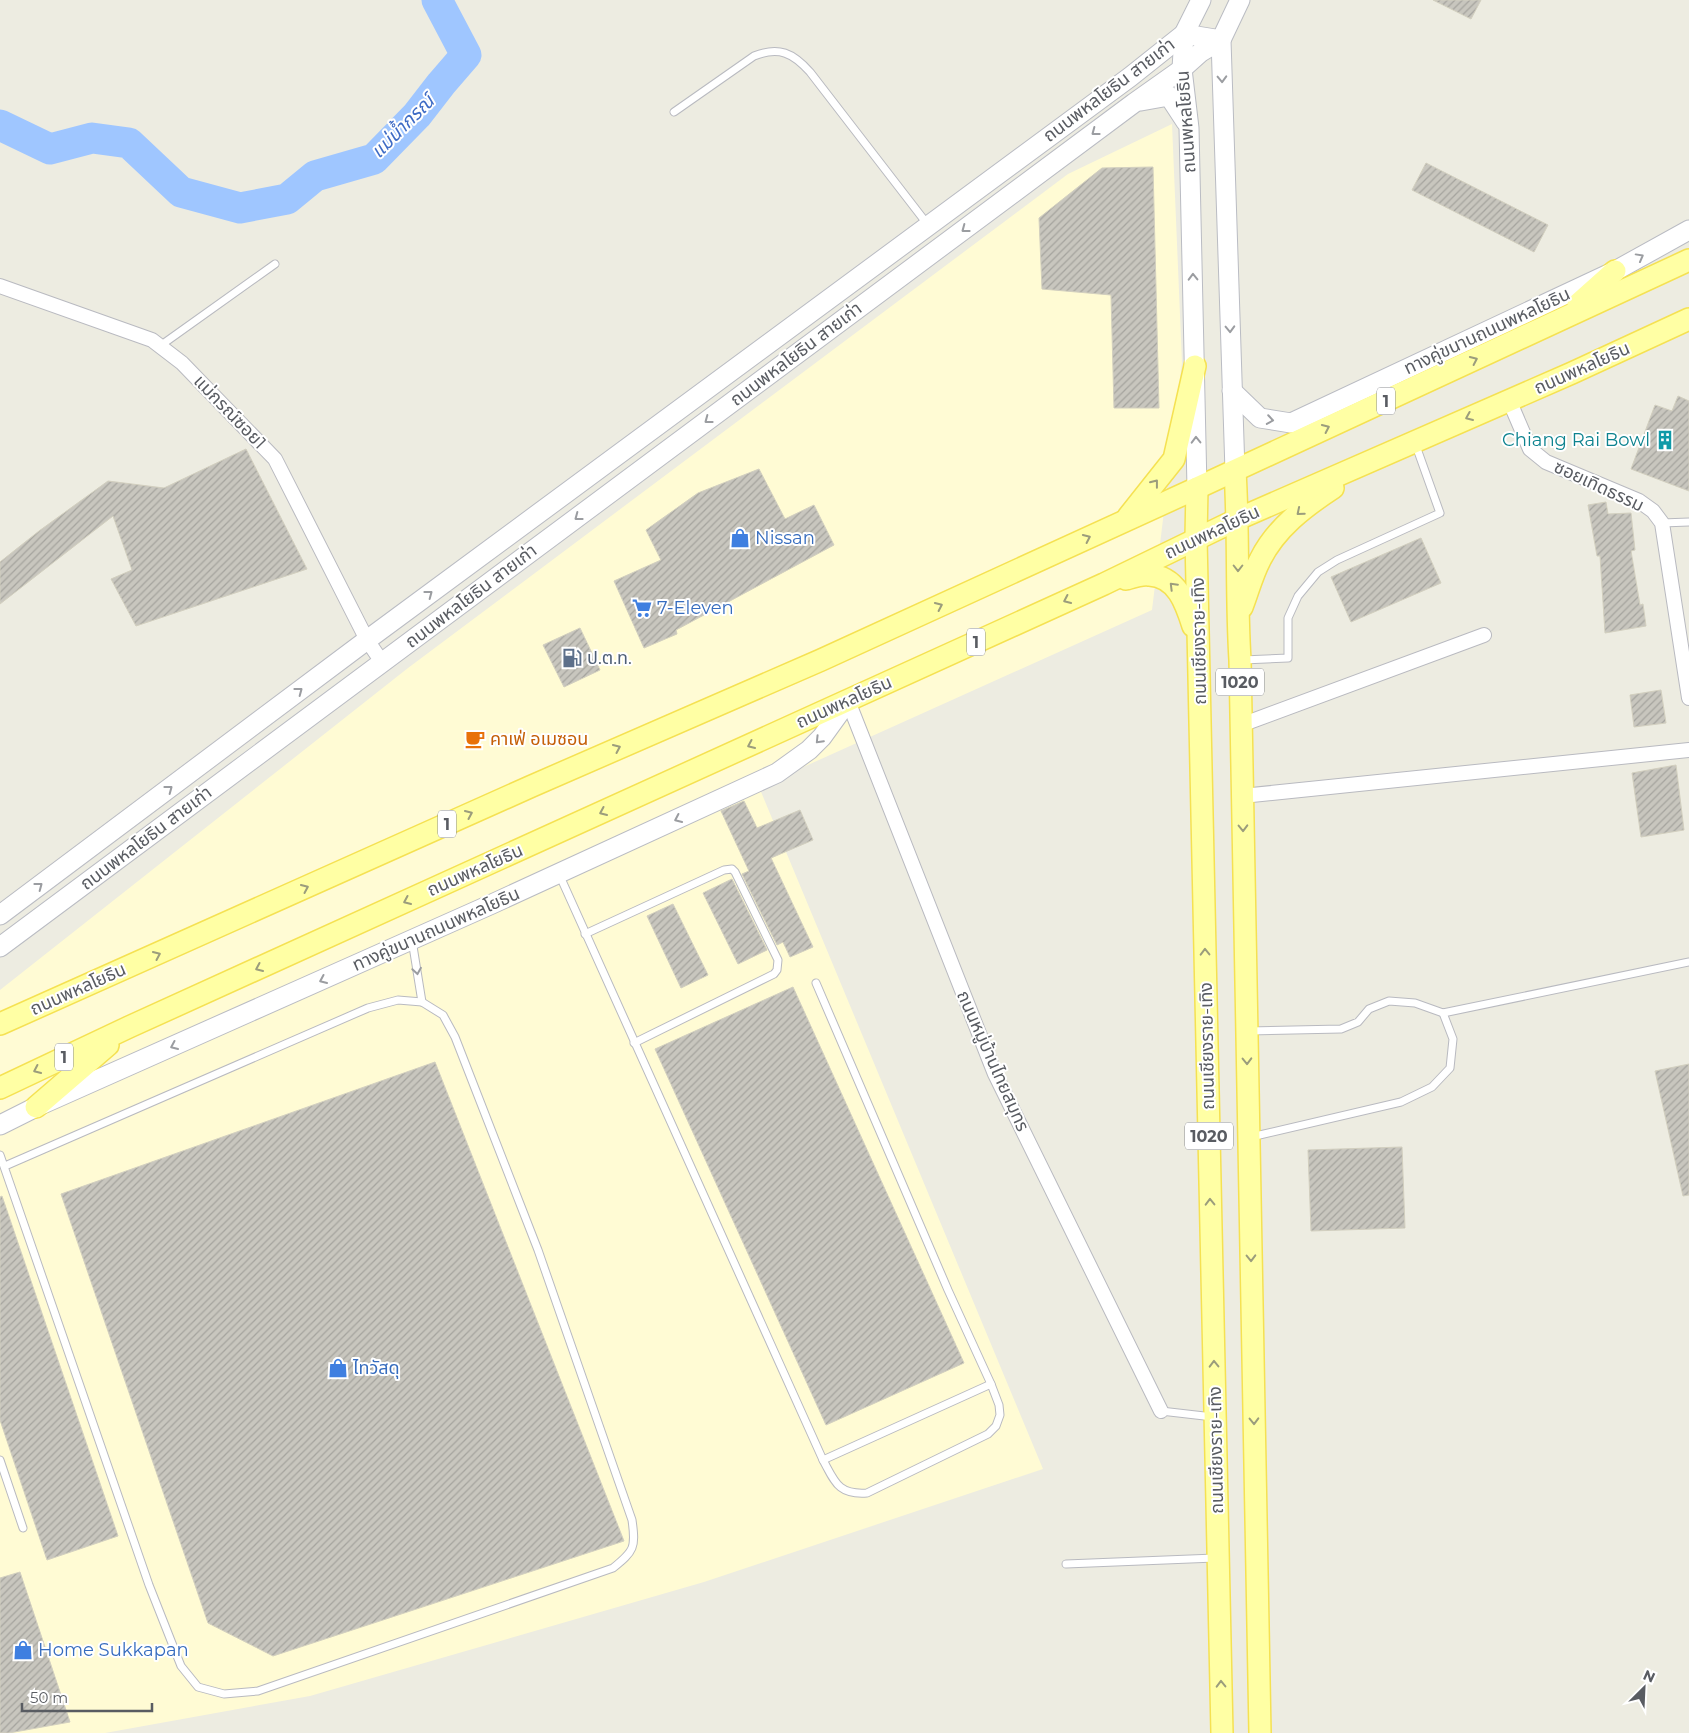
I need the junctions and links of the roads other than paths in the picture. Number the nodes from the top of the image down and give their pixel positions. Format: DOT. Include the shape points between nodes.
graph roads {
  1 [pos="1201,0"];
  2 [pos="1240,0"];
  3 [pos="1184,34"];
  4 [pos="1221,40"];
  5 [pos="1182,69"];
  6 [pos="1134,103"];
  7 [pos="674,112"];
  8 [pos="1189,128"];
  9 [pos="928,225"];
  10 [pos="1689,230"];
  11 [pos="1689,260"];
  12 [pos="275,264"];
  13 [pos="1615,271"];
  14 [pos="0,286"];
  15 [pos="1561,319"];
  16 [pos="1689,319"];
  17 [pos="160,346"];
  18 [pos="1195,366"];
  19 [pos="1232,391"];
  20 [pos="1509,400"];
  21 [pos="1414,442"];
  22 [pos="1384,455"];
  23 [pos="1235,471"];
  24 [pos="1197,488"];
  25 [pos="1238,519"];
  26 [pos="1125,521"];
  27 [pos="1689,522"];
  28 [pos="1662,523"];
  29 [pos="1196,538"];
  30 [pos="1104,584"];
  31 [pos="1238,619"];
  32 [pos="1484,635"];
  33 [pos="367,640"];
  34 [pos="1199,646"];
  35 [pos="1240,660"];
  36 [pos="382,662"];
  37 [pos="1689,698"];
  38 [pos="848,701"];
  39 [pos="1241,725"];
  40 [pos="1689,750"];
  41 [pos="1242,796"];
  42 [pos="559,874"];
  43 [pos="0,916"];
  44 [pos="585,934"];
  45 [pos="412,940"];
  46 [pos="0,947"];
  47 [pos="1689,962"];
  48 [pos="816,983"];
  49 [pos="422,1002"];
  50 [pos="1443,1013"];
  51 [pos="0,1024"];
  52 [pos="129,1027"];
  53 [pos="1246,1031"];
  54 [pos="634,1043"];
  55 [pos="0,1088"];
  56 [pos="36,1107"];
  57 [pos="0,1125"];
  58 [pos="1249,1137"];
  59 [pos="0,1155"];
  60 [pos="5,1166"];
  61 [pos="991,1384"];
  62 [pos="1161,1411"];
  63 [pos="1215,1418"];
  64 [pos="0,1460"];
  65 [pos="823,1460"];
  66 [pos="23,1528"];
  67 [pos="1218,1558"];
  68 [pos="1066,1564"];
  69 [pos="1222,1733"];
  70 [pos="1260,1733"];
  1 -- 3 [label="main road, ถนนพหลโยธิน"];
  2 -- 4 [label="main road, ถนนพหลโยธิน"];
  3 -- 4 [label="main road, ถนนพหลโยธิน สายเก่า"];
  3 -- 5 [label="main road, ถนนพหลโยธิน"];
  3 -- 9 [label="main road, ถนนพหลโยธิน สายเก่า"];
  4 -- 5 [label="main road, ถนนพหลโยธิน สายเก่า"];
  4 -- 19 [label="main road, ถนนพหลโยธิน, one-way"];
  5 -- 6 [label="main road, ถนนพหลโยธิน สายเก่า"];
  5 -- 8 [label="main road, ถนนพหลโยธิน"];
  6 -- 8 [label="main road" via="1169,96"];
  6 -- 36 [label="main road, ถนนพหลโยธิน สายเก่า, one-way"];
  7 -- 9 [label="lane" via="754,56 764,52 786,54 810,72"];
  18 -- 8 [label="main road, ถนนพหลโยธิน, one-way"];
  33 -- 9 [label="main road, ถนนพหลโยธิน สายเก่า, one-way"];
  13 -- 10 [label="main road, ทางคู่ขนานถนนพหลโยธิน / 1, one-way"];
  11 -- 15 [label="main road, ถนนพหลโยธิน / 1"];
  12 -- 17 [label="lane"];
  13 -- 15 [label="main road"];
  19 -- 13 [label="main road, ทางคู่ขนานถนนพหลโยธิน / 1, one-way" via="1260,418 1291,423"];
  14 -- 17 [label="street, แม่กรณ์ซอย1" via="152,340"];
  23 -- 15 [label="main road, ถนนพหลโยธิน / 1, one-way"];
  16 -- 20 [label="main road, ถนนพหลโยธิน / 1"];
  17 -- 33 [label="street, แม่กรณ์ซอย1" via="182,363 275,459"];
  24 -- 18 [label="main road, ถนนพหลโยธิน, one-way"];
  26 -- 18 [label="main road, one-way" via="1174,459"];
  19 -- 23 [label="main road, ถนนพหลโยธิน"];
  20 -- 21 [label="main road, ถนนพหลโยธิน / 1, one-way"];
  20 -- 28 [label="street, ซอยเทิดธรรม" via="1530,449 1546,462 1639,501"];
  21 -- 22 [label="main road, ถนนพหลโยธิน / 1"];
  21 -- 35 [label="lane" via="1440,513 1337,560 1318,572 1298,596 1288,618 1288,658"];
  22 -- 25 [label="main road, ถนนพหลโยธิน / 1"];
  22 -- 31 [label="main road, one-way" via="1309,504 1282,526 1260,559"];
  23 -- 24 [label="main road, ถนนพหลโยธิน / 1"];
  23 -- 25 [label="main road, 1020"];
  24 -- 26 [label="main road, ถนนพหลโยธิน / 1"];
  24 -- 29 [label="main road, 1020"];
  25 -- 29 [label="main road, ถนนพหลโยธิน / 1"];
  25 -- 31 [label="main road, 1020, one-way"];
  51 -- 26 [label="main road, ถนนพหลโยธิน / 1, one-way" via="821,660"];
  27 -- 28 [label="lane"];
  28 -- 37 [label="street, ซอยเทิดธรรม"];
  29 -- 30 [label="main road, ถนนพหลโยธิน / 1"];
  29 -- 34 [label="main road, ถนนเชียงราย-เทิง / 1020"];
  34 -- 30 [label="main road, one-way" via="1179,591 1167,580 1149,575"];
  30 -- 38 [label="main road, ถนนพหลโยธิน / 1, one-way"];
  31 -- 35 [label="main road, 1020"];
  32 -- 39 [label="street"];
  33 -- 36 [label="street, แม่กรณ์ซอย1"];
  43 -- 33 [label="main road, ถนนพหลโยธิน สายเก่า, one-way"];
  63 -- 34 [label="main road, ถนนเชียงราย-เทิง / 1020, one-way"];
  35 -- 39 [label="main road, 1020"];
  36 -- 46 [label="main road, ถนนพหลโยธิน สายเก่า"];
  38 -- 42 [label="main road, ทางคู่ขนานถนนพหลโยธิน / 1, one-way" via="822,737 777,773"];
  38 -- 52 [label="main road, ถนนพหลโยธิน / 1, one-way"];
  38 -- 62 [label="street, ถนนหมู่บ้านไทยสมุทร" via="995,1074"];
  39 -- 41 [label="main road, 1020"];
  40 -- 41 [label="street"];
  41 -- 53 [label="main road, 1020, one-way"];
  42 -- 44 [label="lane"];
  42 -- 45 [label="main road, ทางคู่ขนานถนนพหลโยธิน / 1"];
  44 -- 54 [label="lane"];
  44 -- 54 [label="lane" via="732,869 778,960 774,974"];
  45 -- 49 [label="lane, one-way"];
  45 -- 56 [label="main road, ทางคู่ขนานถนนพหลโยธิน / 1, one-way"];
  47 -- 50 [label="lane"];
  48 -- 61 [label="lane"];
  49 -- 60 [label="lane" via="398,1000 368,1008"];
  49 -- 60 [label="lane" via="443,1015 455,1037 538,1250 632,1520 635,1538 630,1555 613,1568 258,1692 224,1694 198,1687 181,1666 149,1585"];
  50 -- 53 [label="lane" via="1415,1003 1388,1001 1369,1010 1358,1022 1341,1029"];
  50 -- 58 [label="lane" via="1453,1039 1450,1068 1432,1087 1401,1102"];
  52 -- 55 [label="main road, ถนนพหลโยธิน / 1, one-way"];
  52 -- 56 [label="main road"];
  53 -- 58 [label="main road, 1020, one-way"];
  54 -- 65 [label="lane"];
  56 -- 57 [label="main road, ทางคู่ขนานถนนพหลโยธิน / 1"];
  58 -- 70 [label="main road, 1020, one-way"];
  59 -- 60 [label="lane"];
  61 -- 65 [label="lane"];
  61 -- 65 [label="lane" via="1000,1405 1000,1415 988,1434 866,1494 845,1491 837,1485"];
  62 -- 63 [label="lane"];
  63 -- 67 [label="main road, ถนนเชียงราย-เทิง / 1020"];
  64 -- 66 [label="lane"];
  67 -- 68 [label="lane"];
  69 -- 67 [label="main road, ถนนเชียงราย-เทิง / 1020, one-way"];
}
